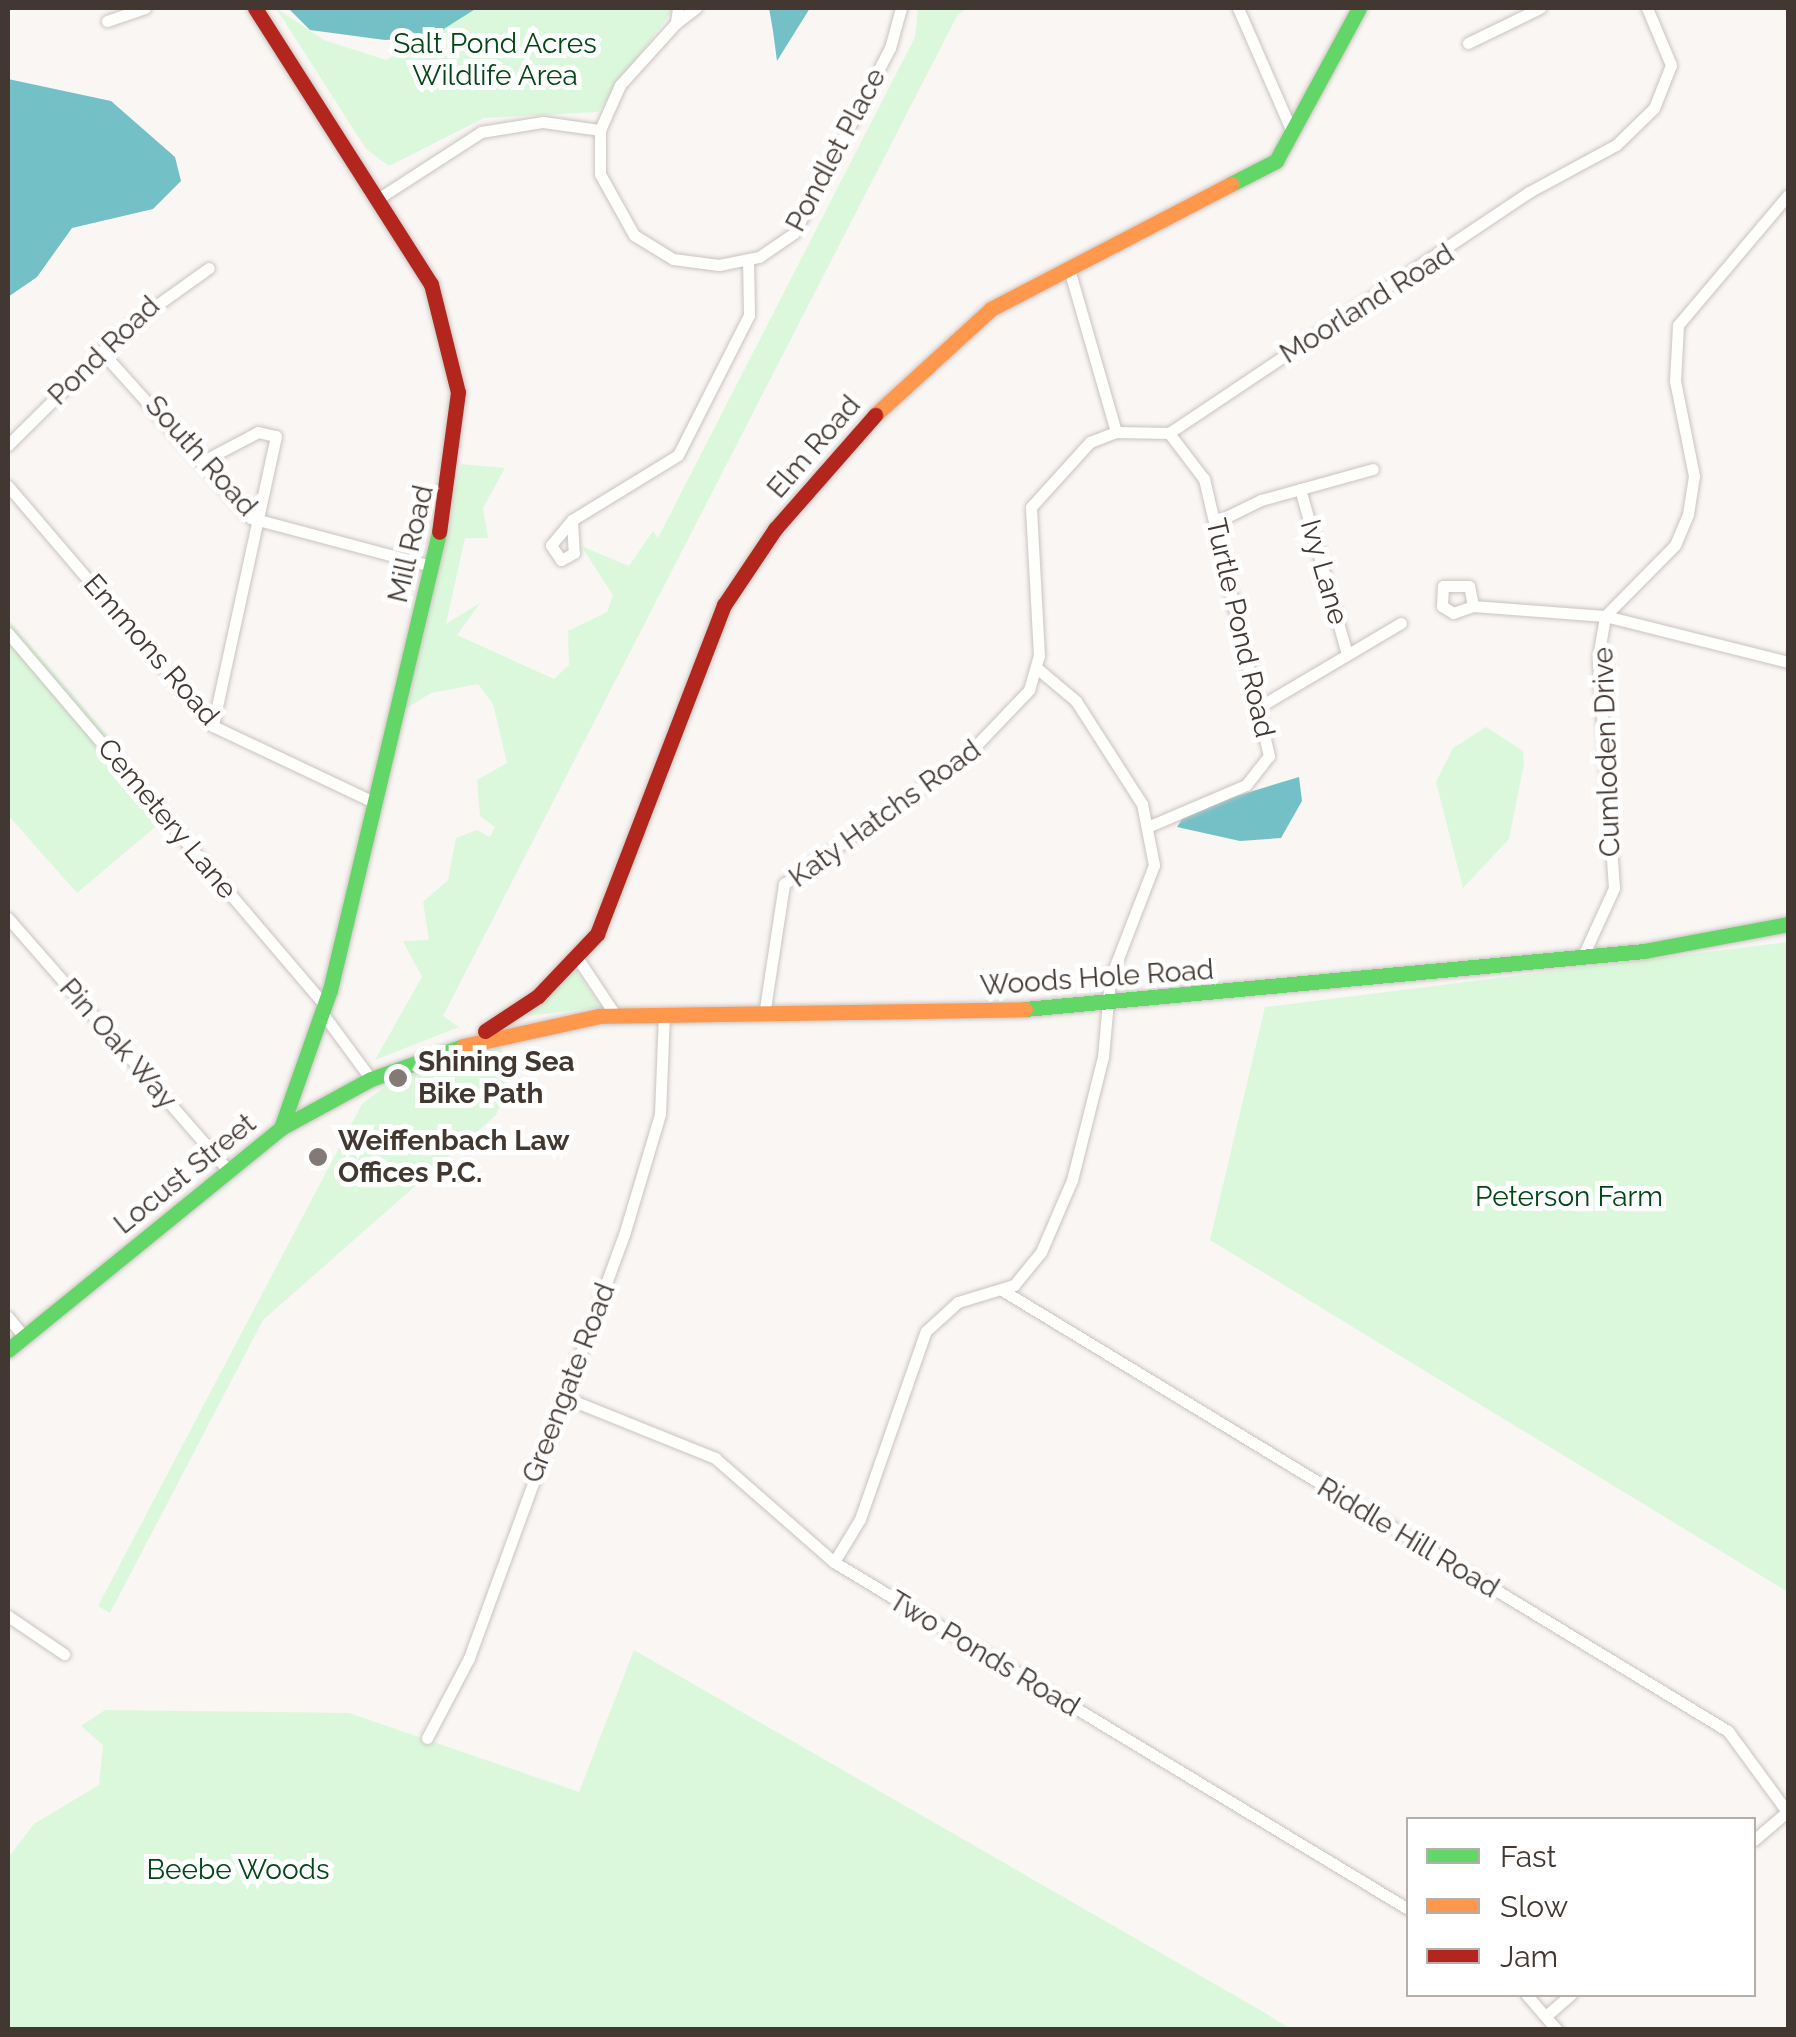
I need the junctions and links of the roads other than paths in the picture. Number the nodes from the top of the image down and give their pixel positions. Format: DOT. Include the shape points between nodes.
graph roads {
  1 [pos="145,8"];
  2 [pos="255,8"];
  3 [pos="678,8"];
  4 [pos="696,8"];
  5 [pos="900,8"];
  6 [pos="1238,8"];
  7 [pos="1359,8"];
  8 [pos="1540,8"];
  9 [pos="1647,8"];
  10 [pos="107,21"];
  11 [pos="676,23"];
  12 [pos="1468,43"];
  13 [pos="600,130"];
  14 [pos="1296,138"];
  15 [pos="1788,196"];
  16 [pos="376,200"];
  17 [pos="748,260"];
  18 [pos="209,268"];
  19 [pos="1068,269"];
  20 [pos="102,351"];
  21 [pos="1116,432"];
  22 [pos="1169,433"];
  23 [pos="8,446"];
  24 [pos="203,461"];
  25 [pos="1373,469"];
  26 [pos="8,486"];
  27 [pos="1300,489"];
  28 [pos="572,520"];
  29 [pos="1216,522"];
  30 [pos="262,524"];
  31 [pos="432,566"];
  32 [pos="1473,606"];
  33 [pos="1605,616"];
  34 [pos="1401,623"];
  35 [pos="8,633"];
  36 [pos="1348,654"];
  37 [pos="1788,662"];
  38 [pos="1038,669"];
  39 [pos="1264,704"];
  40 [pos="214,726"];
  41 [pos="376,803"];
  42 [pos="1152,825"];
  43 [pos="8,918"];
  44 [pos="1788,924"];
  45 [pos="1582,958"];
  46 [pos="578,959"];
  47 [pos="1106,1003"];
  48 [pos="324,1011"];
  49 [pos="664,1014"];
  50 [pos="764,1015"];
  51 [pos="616,1016"];
  52 [pos="450,1047"];
  53 [pos="410,1062"];
  54 [pos="371,1078"];
  55 [pos="282,1128"];
  56 [pos="228,1170"];
  57 [pos="1002,1290"];
  58 [pos="8,1317"];
  59 [pos="24,1337"];
  60 [pos="8,1350"];
  61 [pos="566,1398"];
  62 [pos="834,1562"];
  63 [pos="8,1616"];
  64 [pos="64,1654"];
  65 [pos="428,1738"];
  66 [pos="1788,1812"];
  67 [pos="1756,1838"];
  68 [pos="1406,1908"];
  69 [pos="1529,1997"];
  70 [pos="1568,1997"];
  71 [pos="1547,2016"];
  72 [pos="1557,2030"];
  1 -- 10 [label="street"];
  2 -- 16 [label="main road, Mill Road"];
  3 -- 11 [label="street"];
  4 -- 11 [label="street"];
  5 -- 17 [label="street, Pondlet Place" via="890,48 794,233"];
  6 -- 14 [label="street" via="1262,79"];
  7 -- 14 [label="main road, Elm Road"];
  8 -- 12 [label="street"];
  9 -- 22 [label="street, Moorland Road" via="1671,65 1654,108 1616,145 1529,192"];
  11 -- 13 [label="street" via="632,67"];
  13 -- 16 [label="street" via="542,122 487,130 441,150"];
  13 -- 17 [label="street, Pondlet Place" via="603,184 634,235 684,263"];
  14 -- 19 [label="main road, Elm Road" via="1255,177"];
  15 -- 33 [label="street, Cumloden Drive" via="1678,325 1675,381 1694,476 1688,514 1675,546"];
  16 -- 31 [label="main road, Mill Road" via="431,284 454,357 456,453"];
  17 -- 28 [label="street" via="750,315 678,455"];
  18 -- 20 [label="street, Pond Road" via="177,283"];
  19 -- 21 [label="street"];
  19 -- 46 [label="main road, Elm Road" via="992,309 930,360 741,572 618,890"];
  20 -- 23 [label="street, Pond Road"];
  20 -- 24 [label="street, South Road"];
  21 -- 22 [label="street"];
  21 -- 38 [label="street" via="1090,442 1031,507"];
  22 -- 29 [label="street, Turtle Pond Road" via="1204,478"];
  24 -- 30 [label="street, South Road"];
  24 -- 30 [label="street" via="273,432"];
  25 -- 27 [label="street"];
  26 -- 40 [label="street, Emmons Road"];
  27 -- 29 [label="street"];
  27 -- 36 [label="street, Ivy Lane"];
  29 -- 39 [label="street, Turtle Pond Road"];
  30 -- 31 [label="street, South Road"];
  30 -- 40 [label="street"];
  31 -- 41 [label="main road, Mill Road"];
  32 -- 33 [label="street"];
  33 -- 37 [label="street"];
  33 -- 45 [label="street, Cumloden Drive" via="1598,658 1614,888"];
  34 -- 36 [label="street"];
  35 -- 48 [label="street, Cemetery Lane"];
  36 -- 39 [label="street"];
  38 -- 42 [label="street" via="1076,701"];
  38 -- 50 [label="street, Katy Hatchs Road" via="997,731 784,884"];
  39 -- 42 [label="street, Turtle Pond Road" via="1262,772"];
  40 -- 41 [label="street, Emmons Road"];
  41 -- 48 [label="main road, Mill Road"];
  42 -- 47 [label="street" via="1154,865"];
  43 -- 56 [label="street, Pin Oak Way"];
  44 -- 45 [label="main road, Woods Hole Road"];
  45 -- 47 [label="main road, Woods Hole Road"];
  46 -- 51 [label="street"];
  46 -- 52 [label="main road, Elm Road" via="525,1006"];
  47 -- 50 [label="main road, Woods Hole Road"];
  47 -- 57 [label="street" via="1103,1056 1072,1180 1041,1252"];
  48 -- 54 [label="street, Cemetery Lane"];
  48 -- 55 [label="main road, Mill Road"];
  49 -- 50 [label="main road, Woods Hole Road"];
  49 -- 51 [label="main road, Woods Hole Road"];
  49 -- 61 [label="street, Greengate Road" via="652,1150"];
  51 -- 52 [label="main road, Woods Hole Road"];
  52 -- 53 [label="main road, Woods Hole Road"];
  53 -- 54 [label="main road, Locust Street"];
  54 -- 55 [label="main road, Locust Street"];
  55 -- 56 [label="main road, Locust Street"];
  56 -- 59 [label="main road, Locust Street"];
  57 -- 62 [label="street" via="958,1302 926,1330 860,1519"];
  57 -- 66 [label="street, Riddle Hill Road" via="1728,1731"];
  58 -- 59 [label="street"];
  59 -- 60 [label="main road, Locust Street"];
  61 -- 62 [label="street, Two Ponds Road" via="714,1458"];
  61 -- 65 [label="street, Greengate Road" via="469,1658"];
  62 -- 68 [label="street, Two Ponds Road"];
  63 -- 64 [label="street"];
  66 -- 67 [label="street"];
  69 -- 71 [label="street"];
  70 -- 71 [label="street"];
  71 -- 72 [label="street"];
}
